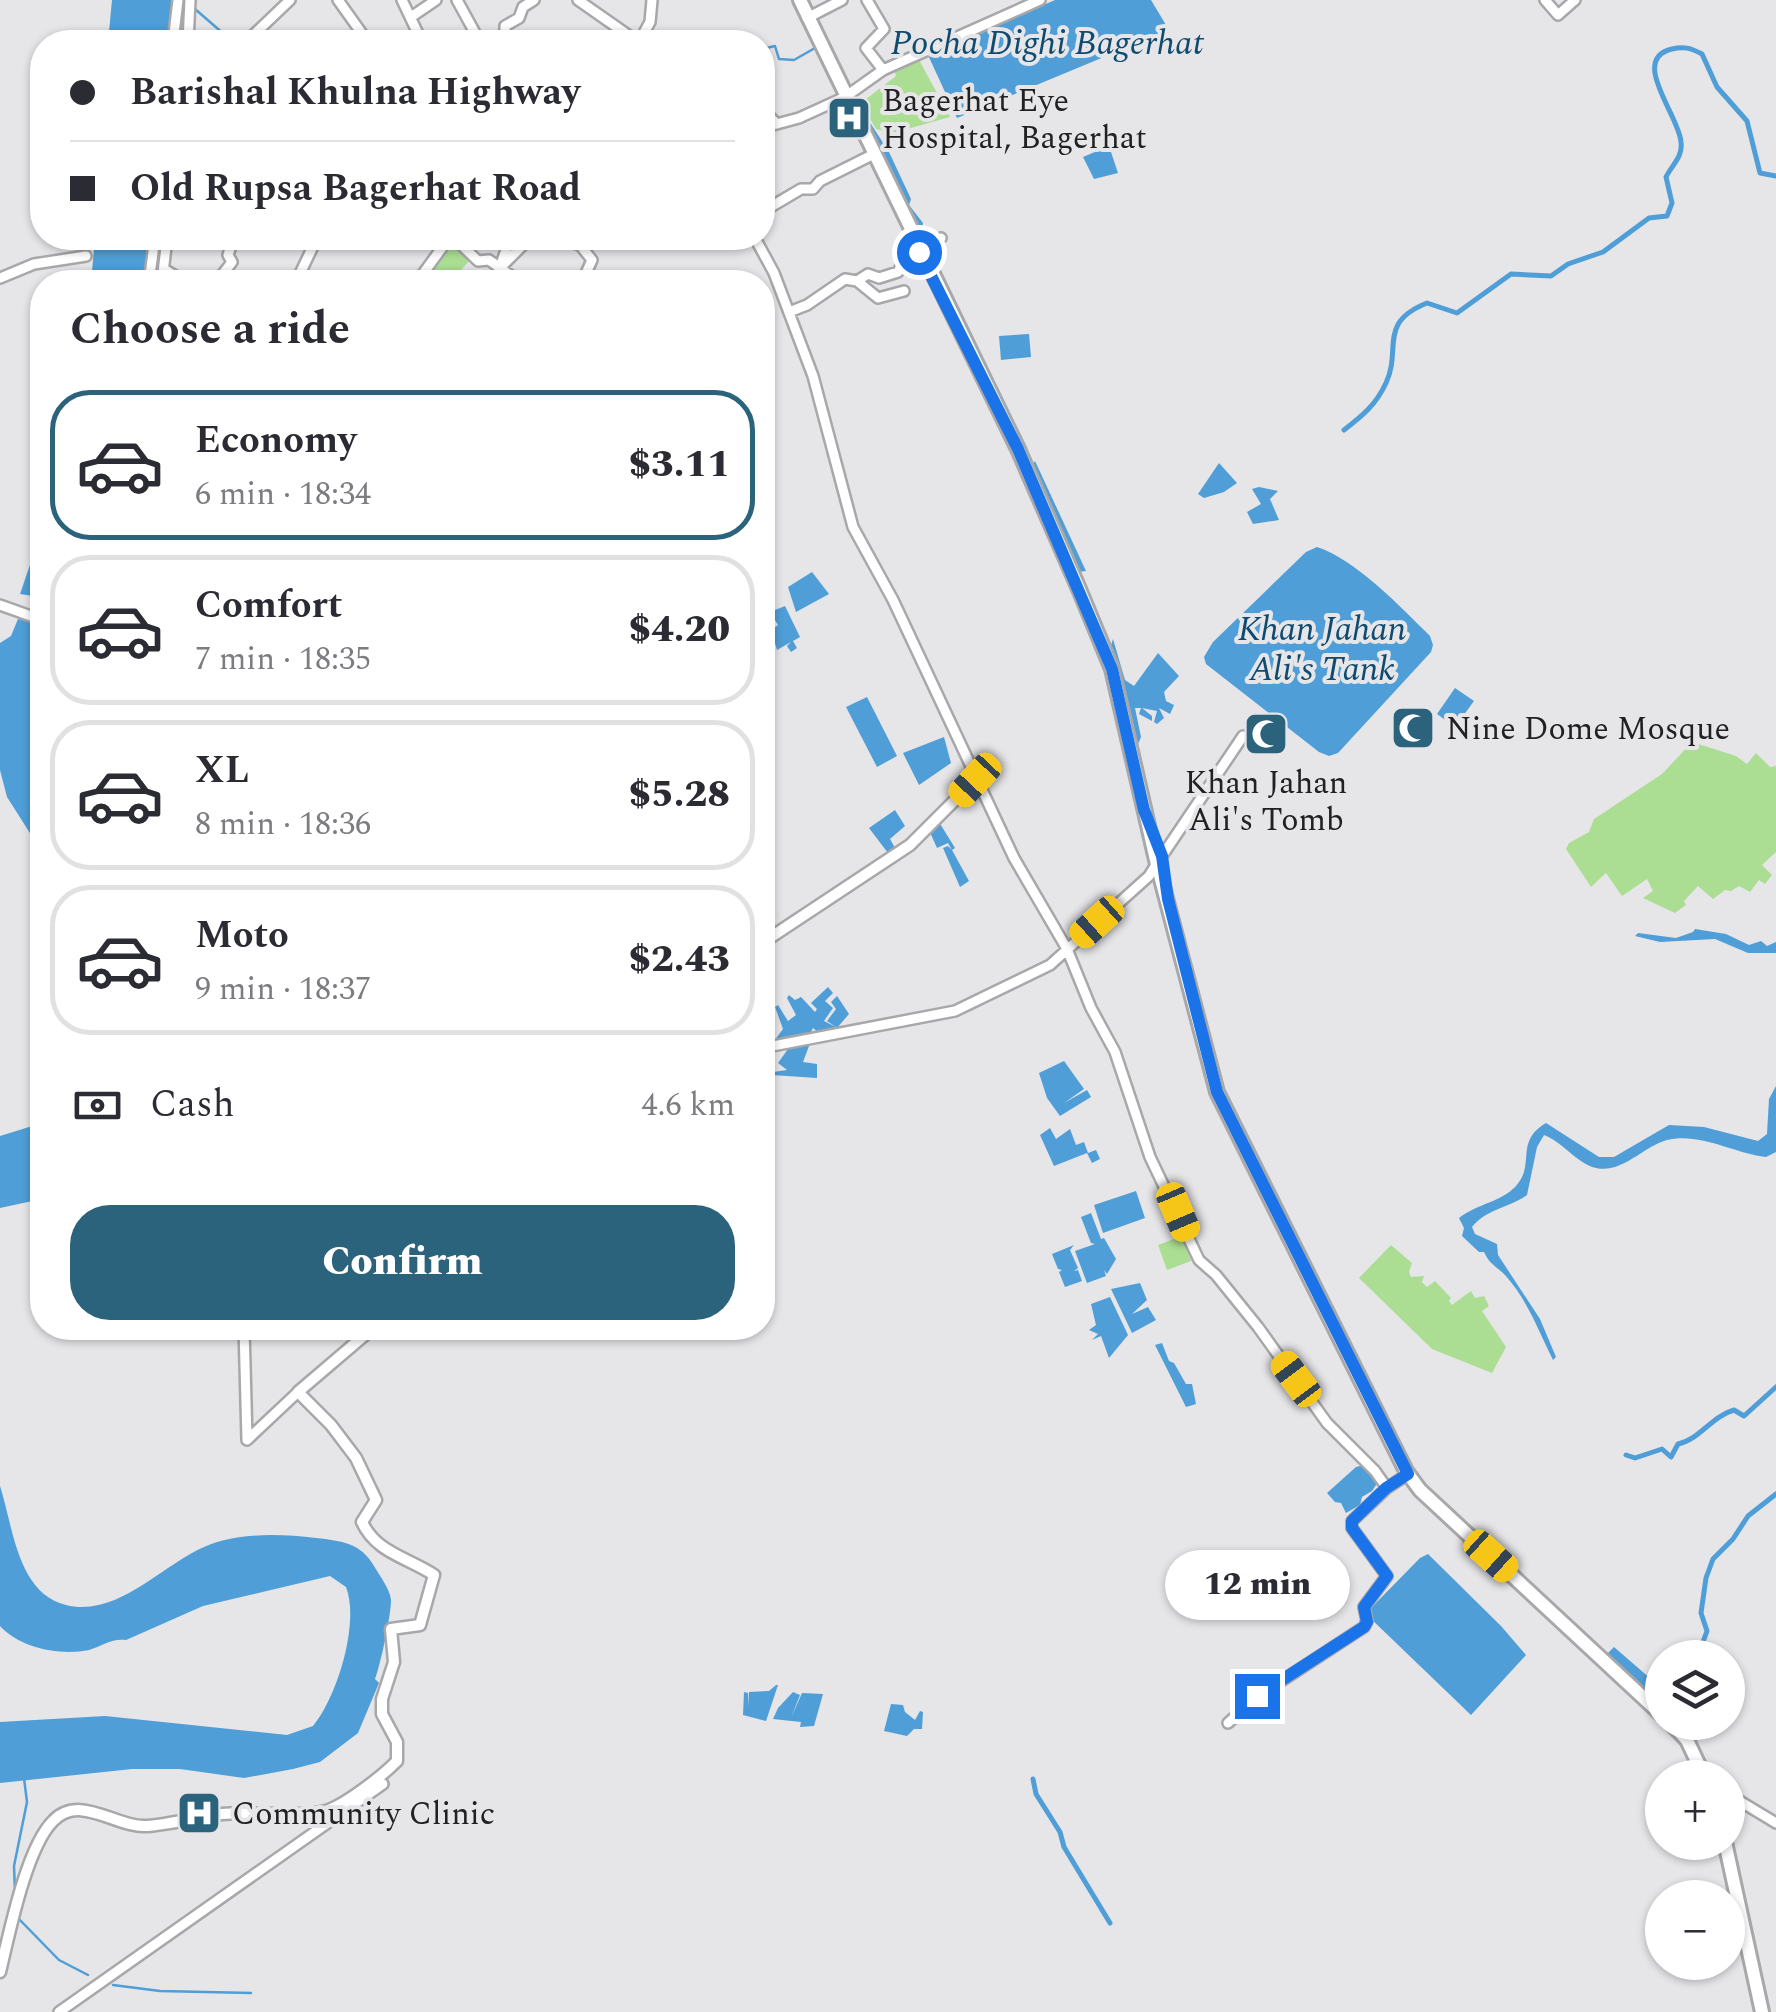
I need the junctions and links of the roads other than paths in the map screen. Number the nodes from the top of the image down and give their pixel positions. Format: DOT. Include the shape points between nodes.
graph roads {
  1 [pos="178,0"];
  2 [pos="190,0"];
  3 [pos="290,0"];
  4 [pos="338,0"];
  5 [pos="402,0"];
  6 [pos="436,0"];
  7 [pos="457,0"];
  8 [pos="534,0"];
  9 [pos="578,0"];
  10 [pos="652,0"];
  11 [pos="800,0"];
  12 [pos="842,0"];
  13 [pos="867,0"];
  14 [pos="1040,0"];
  15 [pos="1545,0"];
  16 [pos="1575,0"];
  17 [pos="410,16"];
  18 [pos="807,18"];
  19 [pos="174,30"];
  20 [pos="189,30"];
  21 [pos="259,30"];
  22 [pos="359,30"];
  23 [pos="416,30"];
  24 [pos="475,30"];
  25 [pos="505,30"];
  26 [pos="622,30"];
  27 [pos="646,30"];
  28 [pos="882,70"];
  29 [pos="845,97"];
  30 [pos="777,124"];
  31 [pos="874,154"];
  32 [pos="775,204"];
  33 [pos="942,238"];
  34 [pos="166,250"];
  35 [pos="310,250"];
  36 [pos="442,250"];
  37 [pos="466,250"];
  38 [pos="506,250"];
  39 [pos="518,250"];
  40 [pos="921,251"];
  41 [pos="86,256"];
  42 [pos="304,262"];
  43 [pos="500,268"];
  44 [pos="164,270"];
  45 [pos="301,270"];
  46 [pos="313,270"];
  47 [pos="427,270"];
  48 [pos="503,270"];
  49 [pos="0,278"];
  50 [pos="857,281"];
  51 [pos="775,282"];
  52 [pos="904,291"];
  53 [pos="789,312"];
  54 [pos="0,605"];
  55 [pos="30,616"];
  56 [pos="1243,736"];
  57 [pos="975,780"];
  58 [pos="1158,861"];
  59 [pos="775,934"];
  60 [pos="1067,949"];
  61 [pos="775,1046"];
  62 [pos="244,1340"];
  63 [pos="359,1340"];
  64 [pos="298,1392"];
  65 [pos="1408,1474"];
  66 [pos="1386,1488"];
  67 [pos="1645,1699"];
  68 [pos="1228,1723"];
  69 [pos="383,1784"];
  70 [pos="1745,1804"];
  71 [pos="1776,1823"];
  72 [pos="1729,1860"];
  73 [pos="0,1972"];
  74 [pos="59,2012"];
  75 [pos="1762,2012"];
  1 -- 19 [label="street"];
  2 -- 20 [label="street"];
  3 -- 21 [label="street"];
  4 -- 22 [label="street"];
  5 -- 17 [label="street"];
  6 -- 17 [label="street"];
  7 -- 24 [label="street"];
  8 -- 25 [label="street"];
  9 -- 26 [label="street"];
  10 -- 27 [label="street"];
  11 -- 18 [label="highway"];
  12 -- 18 [label="street"];
  13 -- 28 [label="street" via="884,29 866,48"];
  14 -- 28 [label="street"];
  15 -- 16 [label="street" via="1558,15"];
  17 -- 23 [label="street"];
  18 -- 29 [label="highway"];
  28 -- 29 [label="street"];
  29 -- 30 [label="street"];
  29 -- 31 [label="highway"];
  31 -- 32 [label="street"];
  31 -- 40 [label="highway"];
  33 -- 40 [label="street"];
  34 -- 44 [label="street"];
  35 -- 42 [label="street"];
  36 -- 47 [label="street"];
  37 -- 43 [label="street"];
  38 -- 43 [label="street"];
  39 -- 43 [label="street"];
  40 -- 50 [label="street" via="905,258 898,272"];
  40 -- 58 [label="highway" via="1018,449 1112,669"];
  41 -- 49 [label="street" via="34,264"];
  42 -- 45 [label="street"];
  42 -- 46 [label="street"];
  43 -- 48 [label="street"];
  50 -- 52 [label="street" via="878,298"];
  50 -- 53 [label="street" via="844,279"];
  51 -- 53 [label="street"];
  53 -- 57 [label="street" via="813,376 847,512"];
  54 -- 55 [label="street"];
  56 -- 58 [label="street"];
  57 -- 59 [label="main road" via="910,845"];
  57 -- 60 [label="street"];
  58 -- 60 [label="street"];
  58 -- 65 [label="highway" via="1217,1092"];
  60 -- 61 [label="street" via="1050,965 955,1011"];
  60 -- 66 [label="street" via="1199,1260"];
  62 -- 64 [label="street" via="247,1440"];
  63 -- 64 [label="main road"];
  64 -- 73 [label="main road" via="362,1468 376,1500 362,1522 365,1529 388,1552 434,1575 420,1625 391,1630 394,1662 382,1714 397,1760 324,1812 223,1814 143,1827 93,1812 55,1818 13,1916"];
  65 -- 66 [label="street"];
  65 -- 67 [label="highway"];
  66 -- 68 [label="street" via="1352,1521 1387,1576 1364,1607 1364,1627 1257,1696"];
  69 -- 74 [label="street"];
  70 -- 71 [label="street"];
  72 -- 75 [label="highway"];
}
